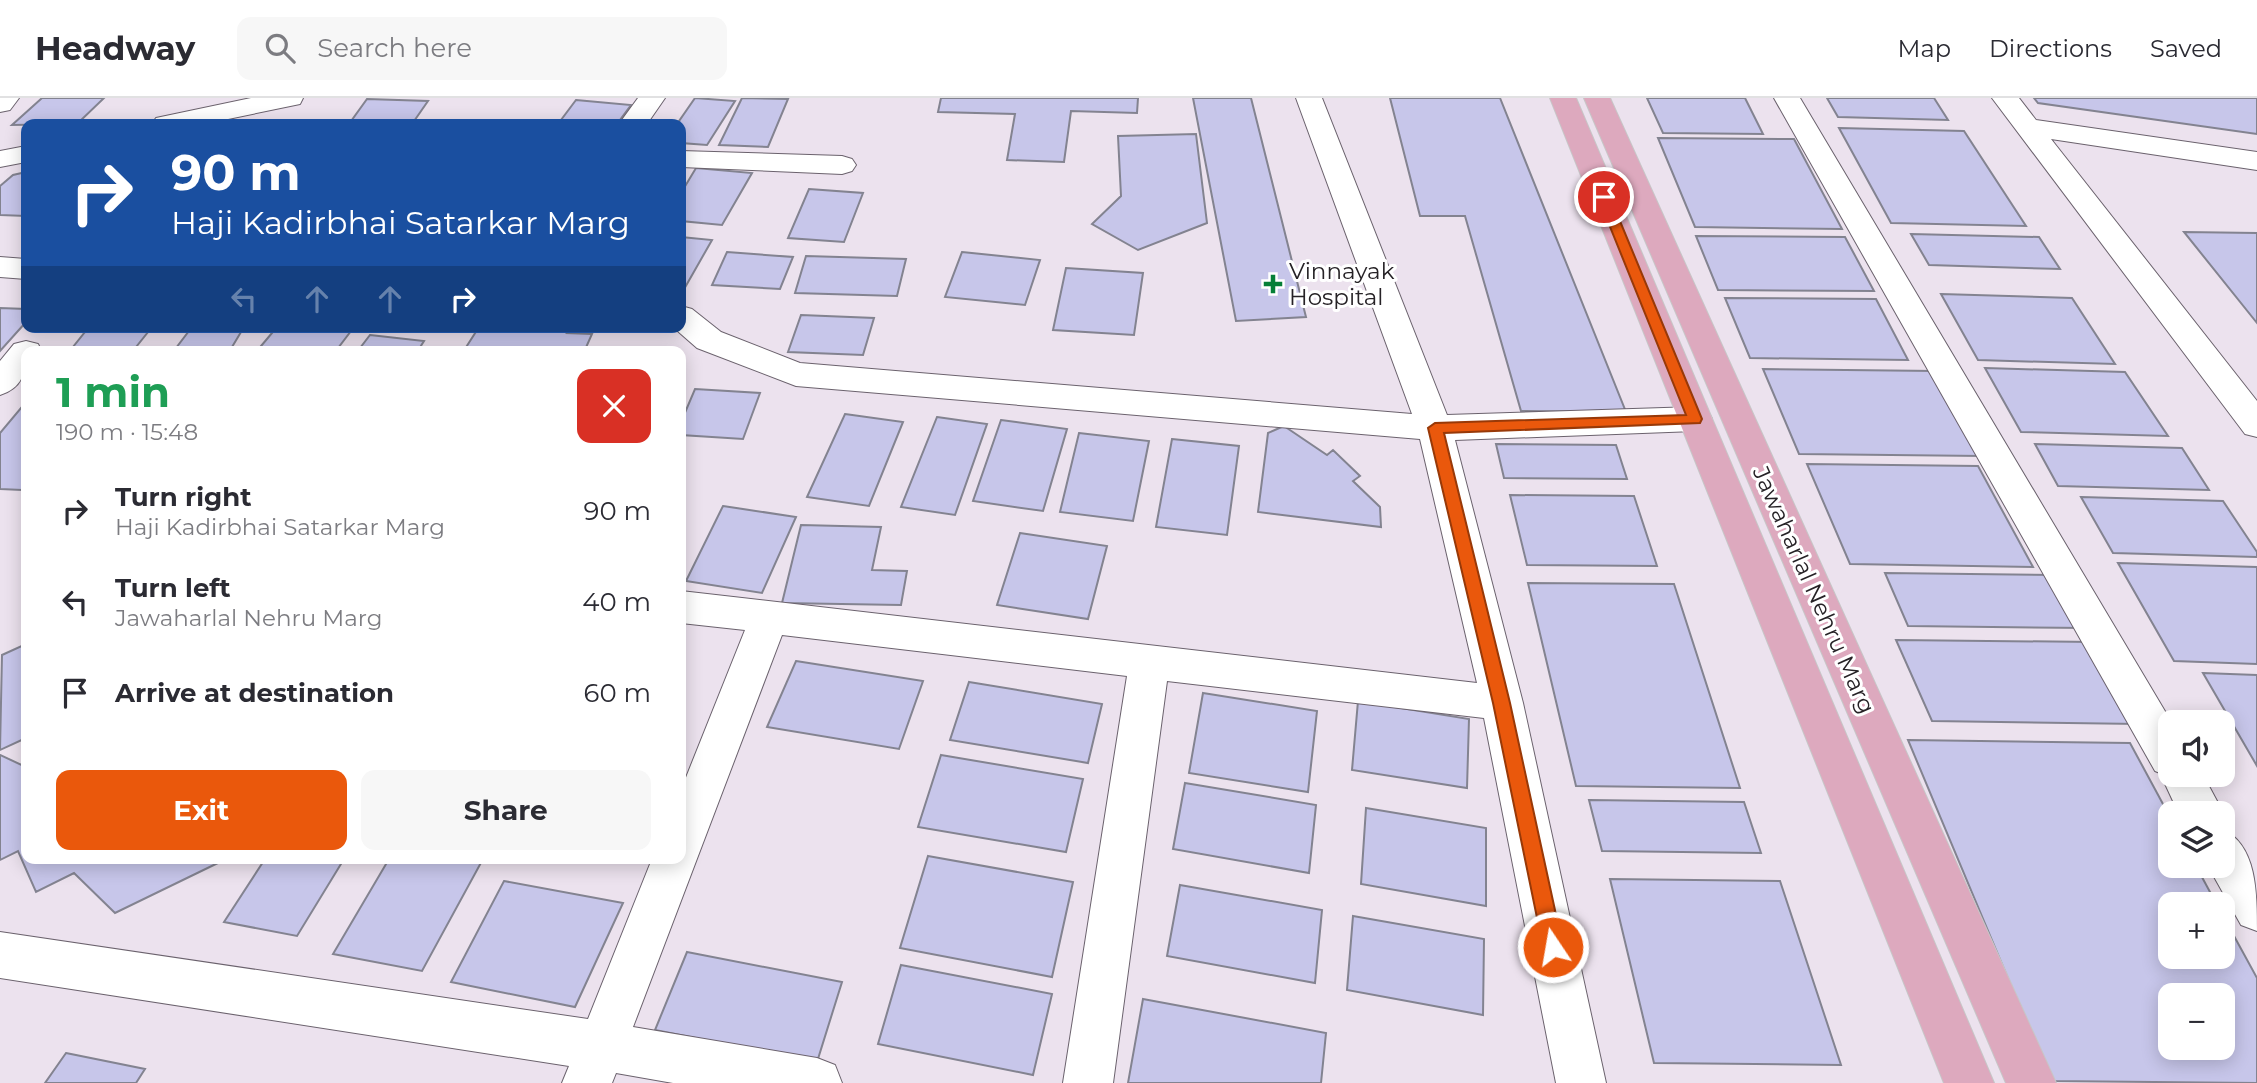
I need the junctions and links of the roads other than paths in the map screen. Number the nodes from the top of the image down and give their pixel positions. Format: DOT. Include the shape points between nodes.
graph roads {
  1 [pos="6,98"];
  2 [pos="290,98"];
  3 [pos="652,98"];
  4 [pos="1309,98"];
  5 [pos="1563,98"];
  6 [pos="1597,98"];
  7 [pos="1787,98"];
  8 [pos="2006,98"];
  9 [pos="0,104"];
  10 [pos="190,119"];
  11 [pos="636,119"];
  12 [pos="2028,127"];
  13 [pos="21,155"];
  14 [pos="0,159"];
  15 [pos="686,159"];
  16 [pos="2257,161"];
  17 [pos="842,165"];
  18 [pos="0,267"];
  19 [pos="21,269"];
  20 [pos="686,321"];
  21 [pos="21,359"];
  22 [pos="0,383"];
  23 [pos="1695,419"];
  24 [pos="2257,425"];
  25 [pos="1435,428"];
  26 [pos="686,608"];
  27 [pos="769,618"];
  28 [pos="1149,662"];
  29 [pos="1502,703"];
  30 [pos="2158,737"];
  31 [pos="686,832"];
  32 [pos="673,864"];
  33 [pos="2235,871"];
  34 [pos="2257,909"];
  35 [pos="0,955"];
  36 [pos="594,1065"];
  37 [pos="817,1083"];
  38 [pos="1088,1083"];
  39 [pos="1581,1083"];
  40 [pos="1969,1083"];
  41 [pos="2031,1083"];
  1 -- 9 [label="street"];
  2 -- 10 [label="street"];
  3 -- 11 [label="street"];
  4 -- 25 [label="street"];
  5 -- 23 [label="main road, Jawaharlal Nehru Marg"];
  6 -- 41 [label="main road, Jawaharlal Nehru Marg"];
  7 -- 30 [label="street"];
  8 -- 12 [label="street"];
  12 -- 16 [label="street"];
  12 -- 24 [label="street"];
  13 -- 14 [label="street"];
  15 -- 17 [label="street"];
  18 -- 19 [label="street"];
  20 -- 25 [label="street" via="709,340 796,374"];
  21 -- 22 [label="street"];
  23 -- 25 [label="street"];
  23 -- 40 [label="main road, Jawaharlal Nehru Marg"];
  25 -- 29 [label="street"];
  26 -- 27 [label="street"];
  27 -- 28 [label="street"];
  27 -- 31 [label="street"];
  28 -- 29 [label="street"];
  28 -- 38 [label="street"];
  29 -- 39 [label="street"];
  32 -- 36 [label="street"];
  33 -- 34 [label="street"];
  35 -- 36 [label="street"];
  36 -- 37 [label="street"];
}
